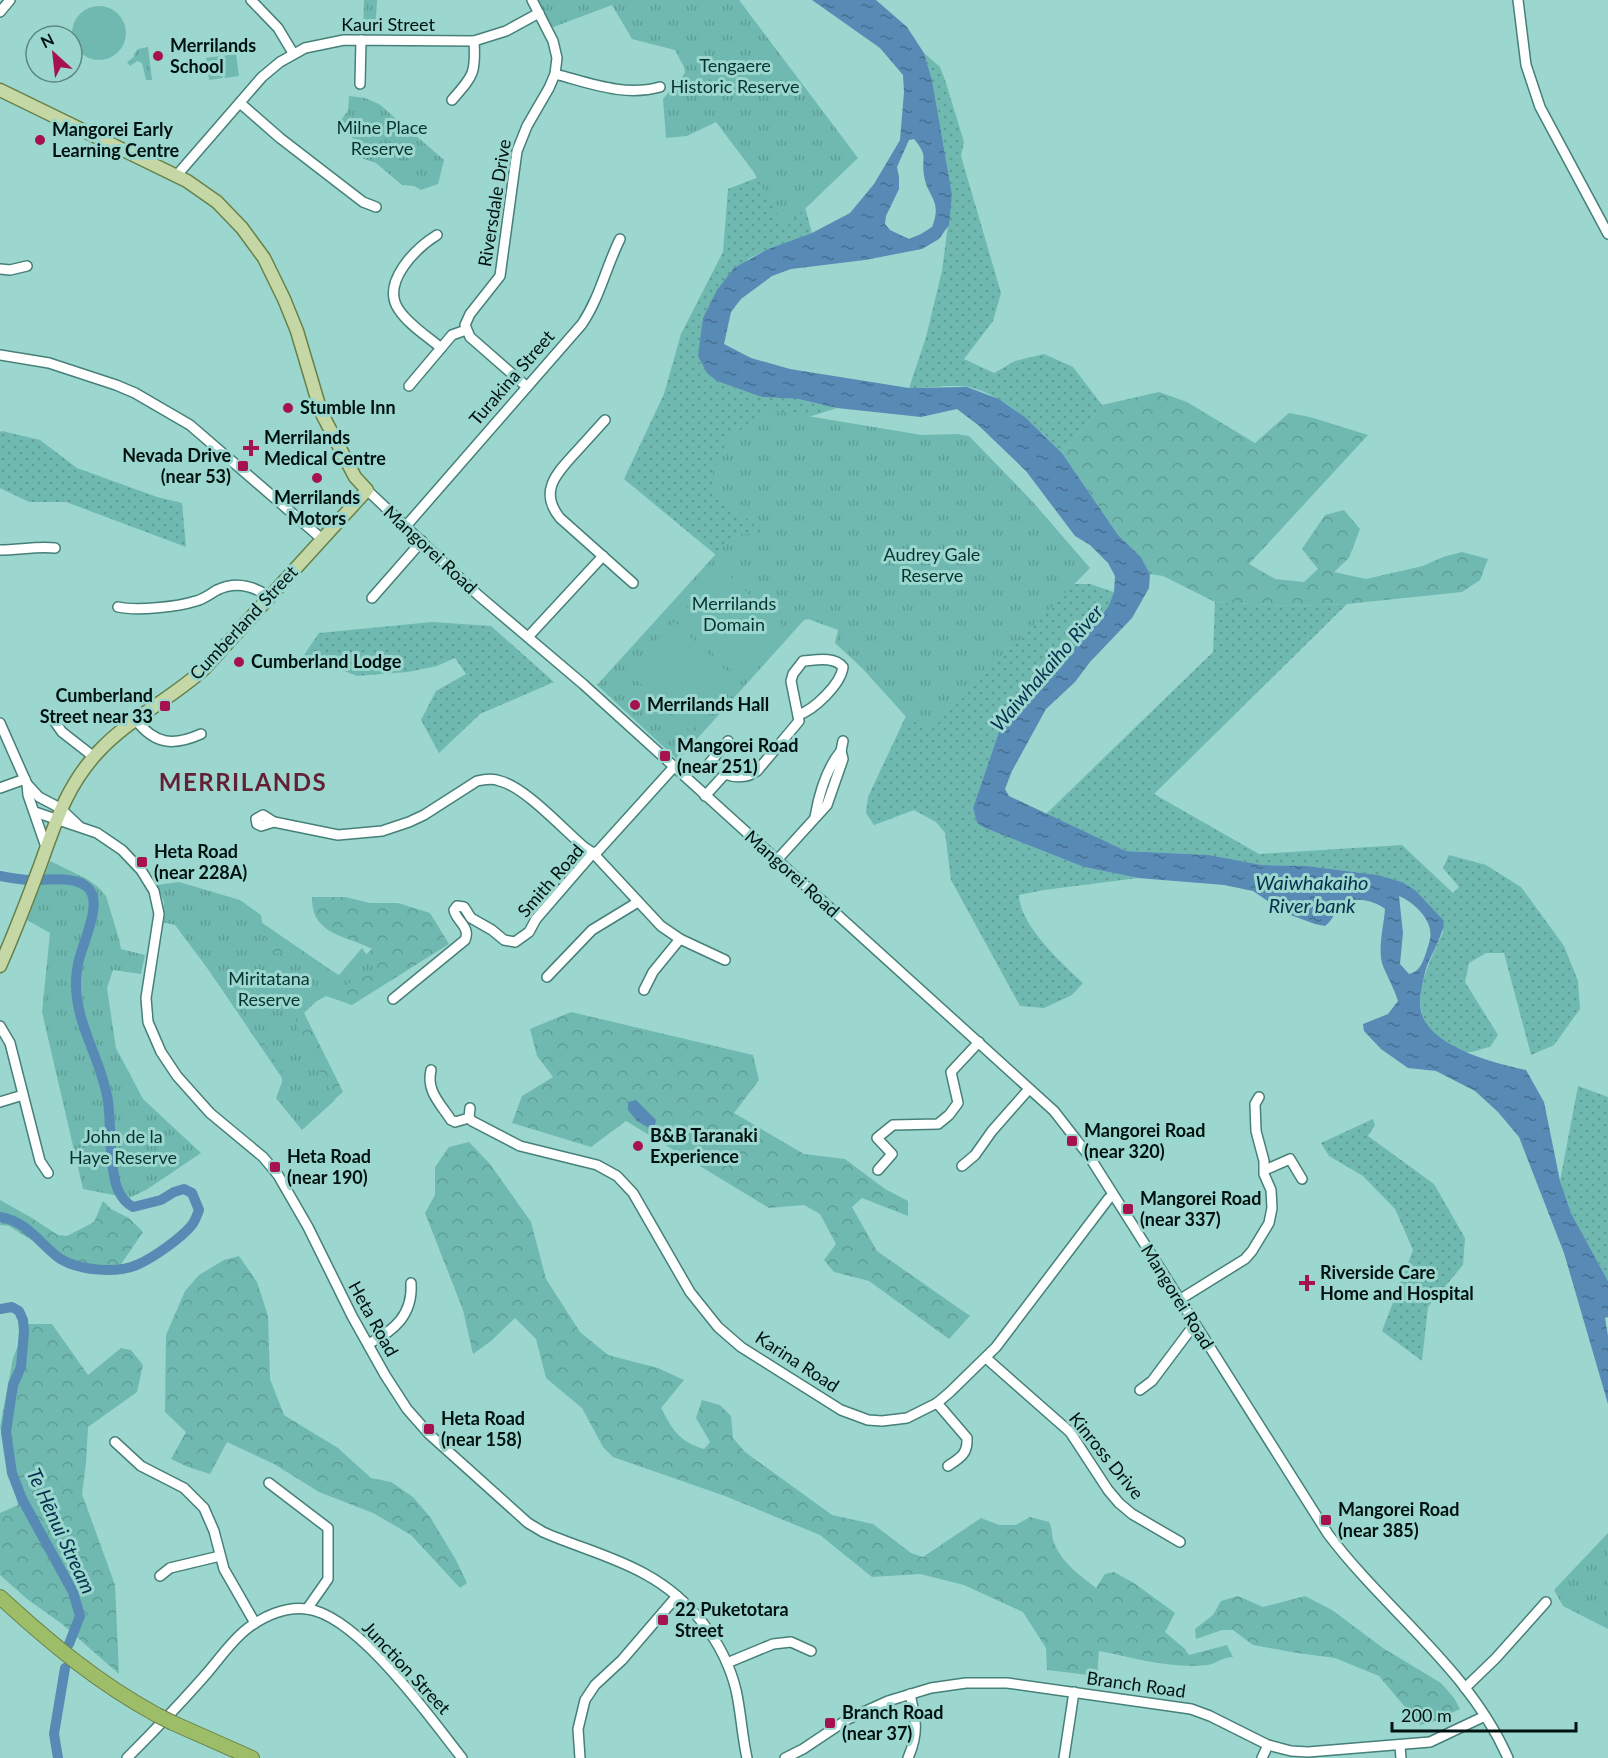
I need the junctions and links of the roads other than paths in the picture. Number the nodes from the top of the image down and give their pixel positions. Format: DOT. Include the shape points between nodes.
graph roads {
  1 [pos="251,0"];
  2 [pos="532,0"];
  3 [pos="1518,0"];
  4 [pos="539,13"];
  5 [pos="361,40"];
  6 [pos="474,41"];
  7 [pos="293,53"];
  8 [pos="555,74"];
  9 [pos="360,84"];
  10 [pos="660,87"];
  11 [pos="0,90"];
  12 [pos="452,100"];
  13 [pos="240,103"];
  14 [pos="177,175"];
  15 [pos="376,207"];
  16 [pos="1608,234"];
  17 [pos="437,235"];
  18 [pos="620,239"];
  19 [pos="27,266"];
  20 [pos="0,268"];
  21 [pos="466,330"];
  22 [pos="441,348"];
  23 [pos="0,355"];
  24 [pos="409,386"];
  25 [pos="527,387"];
  26 [pos="605,420"];
  27 [pos="367,490"];
  28 [pos="406,526"];
  29 [pos="322,539"];
  30 [pos="422,542"];
  31 [pos="55,548"];
  32 [pos="0,550"];
  33 [pos="603,556"];
  34 [pos="633,583"];
  35 [pos="270,597"];
  36 [pos="372,598"];
  37 [pos="118,607"];
  38 [pos="528,637"];
  39 [pos="50,715"];
  40 [pos="798,715"];
  41 [pos="136,720"];
  42 [pos="0,723"];
  43 [pos="201,734"];
  44 [pos="728,741"];
  45 [pos="843,741"];
  46 [pos="94,757"];
  47 [pos="714,758"];
  48 [pos="707,766"];
  49 [pos="673,768"];
  50 [pos="725,774"];
  51 [pos="26,781"];
  52 [pos="0,788"];
  53 [pos="705,796"];
  54 [pos="35,812"];
  55 [pos="58,814"];
  56 [pos="274,822"];
  57 [pos="46,847"];
  58 [pos="593,852"];
  59 [pos="777,860"];
  60 [pos="638,902"];
  61 [pos="680,939"];
  62 [pos="2,957"];
  63 [pos="725,960"];
  64 [pos="547,977"];
  65 [pos="644,990"];
  66 [pos="393,999"];
  67 [pos="0,1026"];
  68 [pos="979,1042"];
  69 [pos="432,1070"];
  70 [pos="1029,1089"];
  71 [pos="23,1095"];
  72 [pos="1259,1097"];
  73 [pos="0,1102"];
  74 [pos="470,1108"];
  75 [pos="469,1118"];
  76 [pos="962,1166"];
  77 [pos="1264,1166"];
  78 [pos="878,1170"];
  79 [pos="48,1173"];
  80 [pos="1302,1179"];
  81 [pos="1113,1195"];
  82 [pos="411,1283"];
  83 [pos="1179,1300"];
  84 [pos="1195,1327"];
  85 [pos="368,1344"];
  86 [pos="986,1358"];
  87 [pos="1140,1390"];
  88 [pos="938,1403"];
  89 [pos="115,1442"];
  90 [pos="948,1466"];
  91 [pos="269,1484"];
  92 [pos="1180,1542"];
  93 [pos="220,1556"];
  94 [pos="160,1576"];
  95 [pos="677,1596"];
  96 [pos="0,1597"];
  97 [pos="1546,1602"];
  98 [pos="307,1609"];
  99 [pos="255,1623"];
  100 [pos="811,1651"];
  101 [pos="727,1664"];
  102 [pos="1465,1688"];
  103 [pos="1074,1692"];
  104 [pos="910,1694"];
  105 [pos="1485,1716"];
  106 [pos="1268,1745"];
  107 [pos="1400,1746"];
  108 [pos="1330,1754"];
  109 [pos="127,1758"];
  110 [pos="252,1758"];
  111 [pos="462,1758"];
  112 [pos="580,1758"];
  113 [pos="747,1758"];
  114 [pos="785,1758"];
  115 [pos="908,1758"];
  116 [pos="1064,1758"];
  117 [pos="1262,1758"];
  118 [pos="1401,1758"];
  119 [pos="1508,1758"];
  1 -- 7 [label="street" via="278,28"];
  2 -- 4 [label="street, Riversdale Drive"];
  3 -- 16 [label="street" via="1526,65 1540,107"];
  4 -- 6 [label="street, Kauri Street" via="496,35"];
  4 -- 8 [label="street, Riversdale Drive" via="556,50"];
  5 -- 6 [label="street, Kauri Street"];
  5 -- 7 [label="street, Kauri Street" via="325,43"];
  5 -- 9 [label="street"];
  6 -- 12 [label="street" via="473,74"];
  7 -- 13 [label="street, Kauri Street" via="270,69"];
  8 -- 10 [label="street" via="621,91"];
  8 -- 21 [label="street, Riversdale Drive" via="517,151 500,276 470,314"];
  11 -- 14 [label="main road, Mangorei Road"];
  13 -- 14 [label="street, Kauri Street"];
  13 -- 15 [label="street" via="363,202"];
  14 -- 27 [label="main road, Mangorei Road" via="217,202 264,258 293,320 321,412"];
  17 -- 22 [label="street" via="421,245 399,274 393,290 399,310"];
  18 -- 25 [label="street, Turakina Street" via="589,314"];
  19 -- 20 [label="street"];
  21 -- 22 [label="street" via="452,335"];
  21 -- 25 [label="street"];
  22 -- 24 [label="street"];
  23 -- 29 [label="street" via="57,365 135,393 190,425"];
  25 -- 28 [label="street, Turakina Street"];
  26 -- 33 [label="street" via="554,478 550,497 560,518"];
  27 -- 28 [label="street, Mangorei Road"];
  27 -- 29 [label="main road, Cumberland Street"];
  28 -- 30 [label="street, Mangorei Road"];
  29 -- 35 [label="main road, Cumberland Street"];
  30 -- 36 [label="street"];
  30 -- 38 [label="street, Mangorei Road"];
  31 -- 32 [label="street"];
  33 -- 34 [label="street"];
  33 -- 38 [label="street"];
  35 -- 37 [label="street" via="252,587 227,586 191,603 132,610"];
  35 -- 41 [label="main road, Cumberland Street" via="204,669"];
  38 -- 49 [label="street, Mangorei Road"];
  39 -- 46 [label="street" via="62,732"];
  40 -- 40 [label="street" via="792,674 803,661 835,660 841,664 842,676 808,711"];
  40 -- 50 [label="street" via="799,721 751,776"];
  41 -- 43 [label="street" via="150,735 162,740 180,741"];
  41 -- 46 [label="main road, Cumberland Street"];
  42 -- 51 [label="street"];
  44 -- 47 [label="street"];
  45 -- 59 [label="street" via="825,777 815,817"];
  46 -- 55 [label="main road, Cumberland Street" via="72,785"];
  47 -- 48 [label="street"];
  47 -- 50 [label="street"];
  49 -- 53 [label="street, Mangorei Road"];
  49 -- 58 [label="street, Smith Road"];
  50 -- 53 [label="street"];
  51 -- 52 [label="street"];
  51 -- 54 [label="street"];
  51 -- 55 [label="street"];
  53 -- 59 [label="street, Mangorei Road"];
  54 -- 55 [label="street"];
  54 -- 57 [label="street"];
  55 -- 57 [label="main road, Cumberland Street"];
  55 -- 85 [label="street, Heta Road" via="71,826 110,840 141,870 154,891 159,914 146,998 148,1022 161,1052 210,1113 263,1157 278,1175"];
  56 -- 58 [label="street" via="338,835 382,831 424,815 471,784 493,779 517,789"];
  57 -- 62 [label="main road, Cumberland Street"];
  58 -- 60 [label="street"];
  58 -- 66 [label="street, Smith Road" via="529,932 515,942 504,940 471,918 464,907 457,906 454,914 465,928 465,940"];
  59 -- 68 [label="street, Mangorei Road"];
  60 -- 61 [label="street"];
  60 -- 64 [label="street" via="592,930"];
  61 -- 63 [label="street"];
  61 -- 65 [label="street" via="653,972"];
  67 -- 71 [label="street" via="10,1043"];
  68 -- 70 [label="street, Mangorei Road"];
  68 -- 78 [label="street" via="951,1072 958,1103 949,1116 938,1124 888,1127 877,1138 892,1154"];
  69 -- 75 [label="street, Karina Road" via="428,1082 431,1090 451,1120"];
  70 -- 76 [label="street"];
  70 -- 81 [label="street, Mangorei Road" via="1077,1139"];
  71 -- 73 [label="street"];
  71 -- 79 [label="street" via="40,1161"];
  72 -- 77 [label="street" via="1255,1104 1256,1131"];
  74 -- 75 [label="street"];
  75 -- 88 [label="street, Karina Road" via="520,1146 590,1163 617,1176 633,1193 690,1292 718,1327 741,1347 841,1410 868,1420 896,1420"];
  77 -- 80 [label="street" via="1290,1159"];
  77 -- 83 [label="street" via="1272,1199 1271,1215 1252,1251"];
  81 -- 83 [label="street, Mangorei Road"];
  81 -- 86 [label="street, Karina Road"];
  82 -- 85 [label="street" via="409,1303 399,1324"];
  83 -- 84 [label="street, Mangorei Road"];
  84 -- 87 [label="street" via="1152,1381"];
  84 -- 102 [label="street, Mangorei Road" via="1328,1534 1363,1578"];
  85 -- 95 [label="street, Heta Road" via="419,1423 528,1523 646,1574"];
  86 -- 88 [label="street, Karina Road"];
  86 -- 92 [label="street, Kinross Drive" via="1070,1432 1119,1503"];
  88 -- 90 [label="street" via="966,1438 966,1452"];
  89 -- 93 [label="street" via="141,1466 196,1497 210,1519"];
  91 -- 98 [label="street" via="328,1528 328,1579"];
  93 -- 94 [label="street" via="170,1568"];
  93 -- 99 [label="street"];
  95 -- 101 [label="street, Heta Road" via="711,1633"];
  95 -- 112 [label="street" via="585,1700 578,1729"];
  96 -- 110 [label="highway, bridge" via="78,1665 124,1696"];
  97 -- 102 [label="street"];
  98 -- 99 [label="street" via="286,1610"];
  98 -- 111 [label="street, Junction Street" via="330,1618 377,1656"];
  99 -- 109 [label="street" via="230,1645 173,1712"];
  100 -- 101 [label="street" via="791,1642 774,1644"];
  101 -- 113 [label="street, Heta Road" via="736,1690"];
  102 -- 105 [label="street, Mangorei Road"];
  103 -- 104 [label="street, Branch Road" via="1007,1683 966,1683"];
  103 -- 106 [label="street, Branch Road" via="1200,1712"];
  103 -- 116 [label="street"];
  104 -- 114 [label="street, Branch Road" via="848,1719"];
  104 -- 115 [label="street" via="917,1724"];
  105 -- 107 [label="street, Branch Road" via="1430,1742"];
  105 -- 119 [label="street, Mangorei Road"];
  106 -- 108 [label="street, Branch Road"];
  106 -- 117 [label="street"];
  107 -- 108 [label="street, Branch Road"];
  107 -- 118 [label="street"];
}
